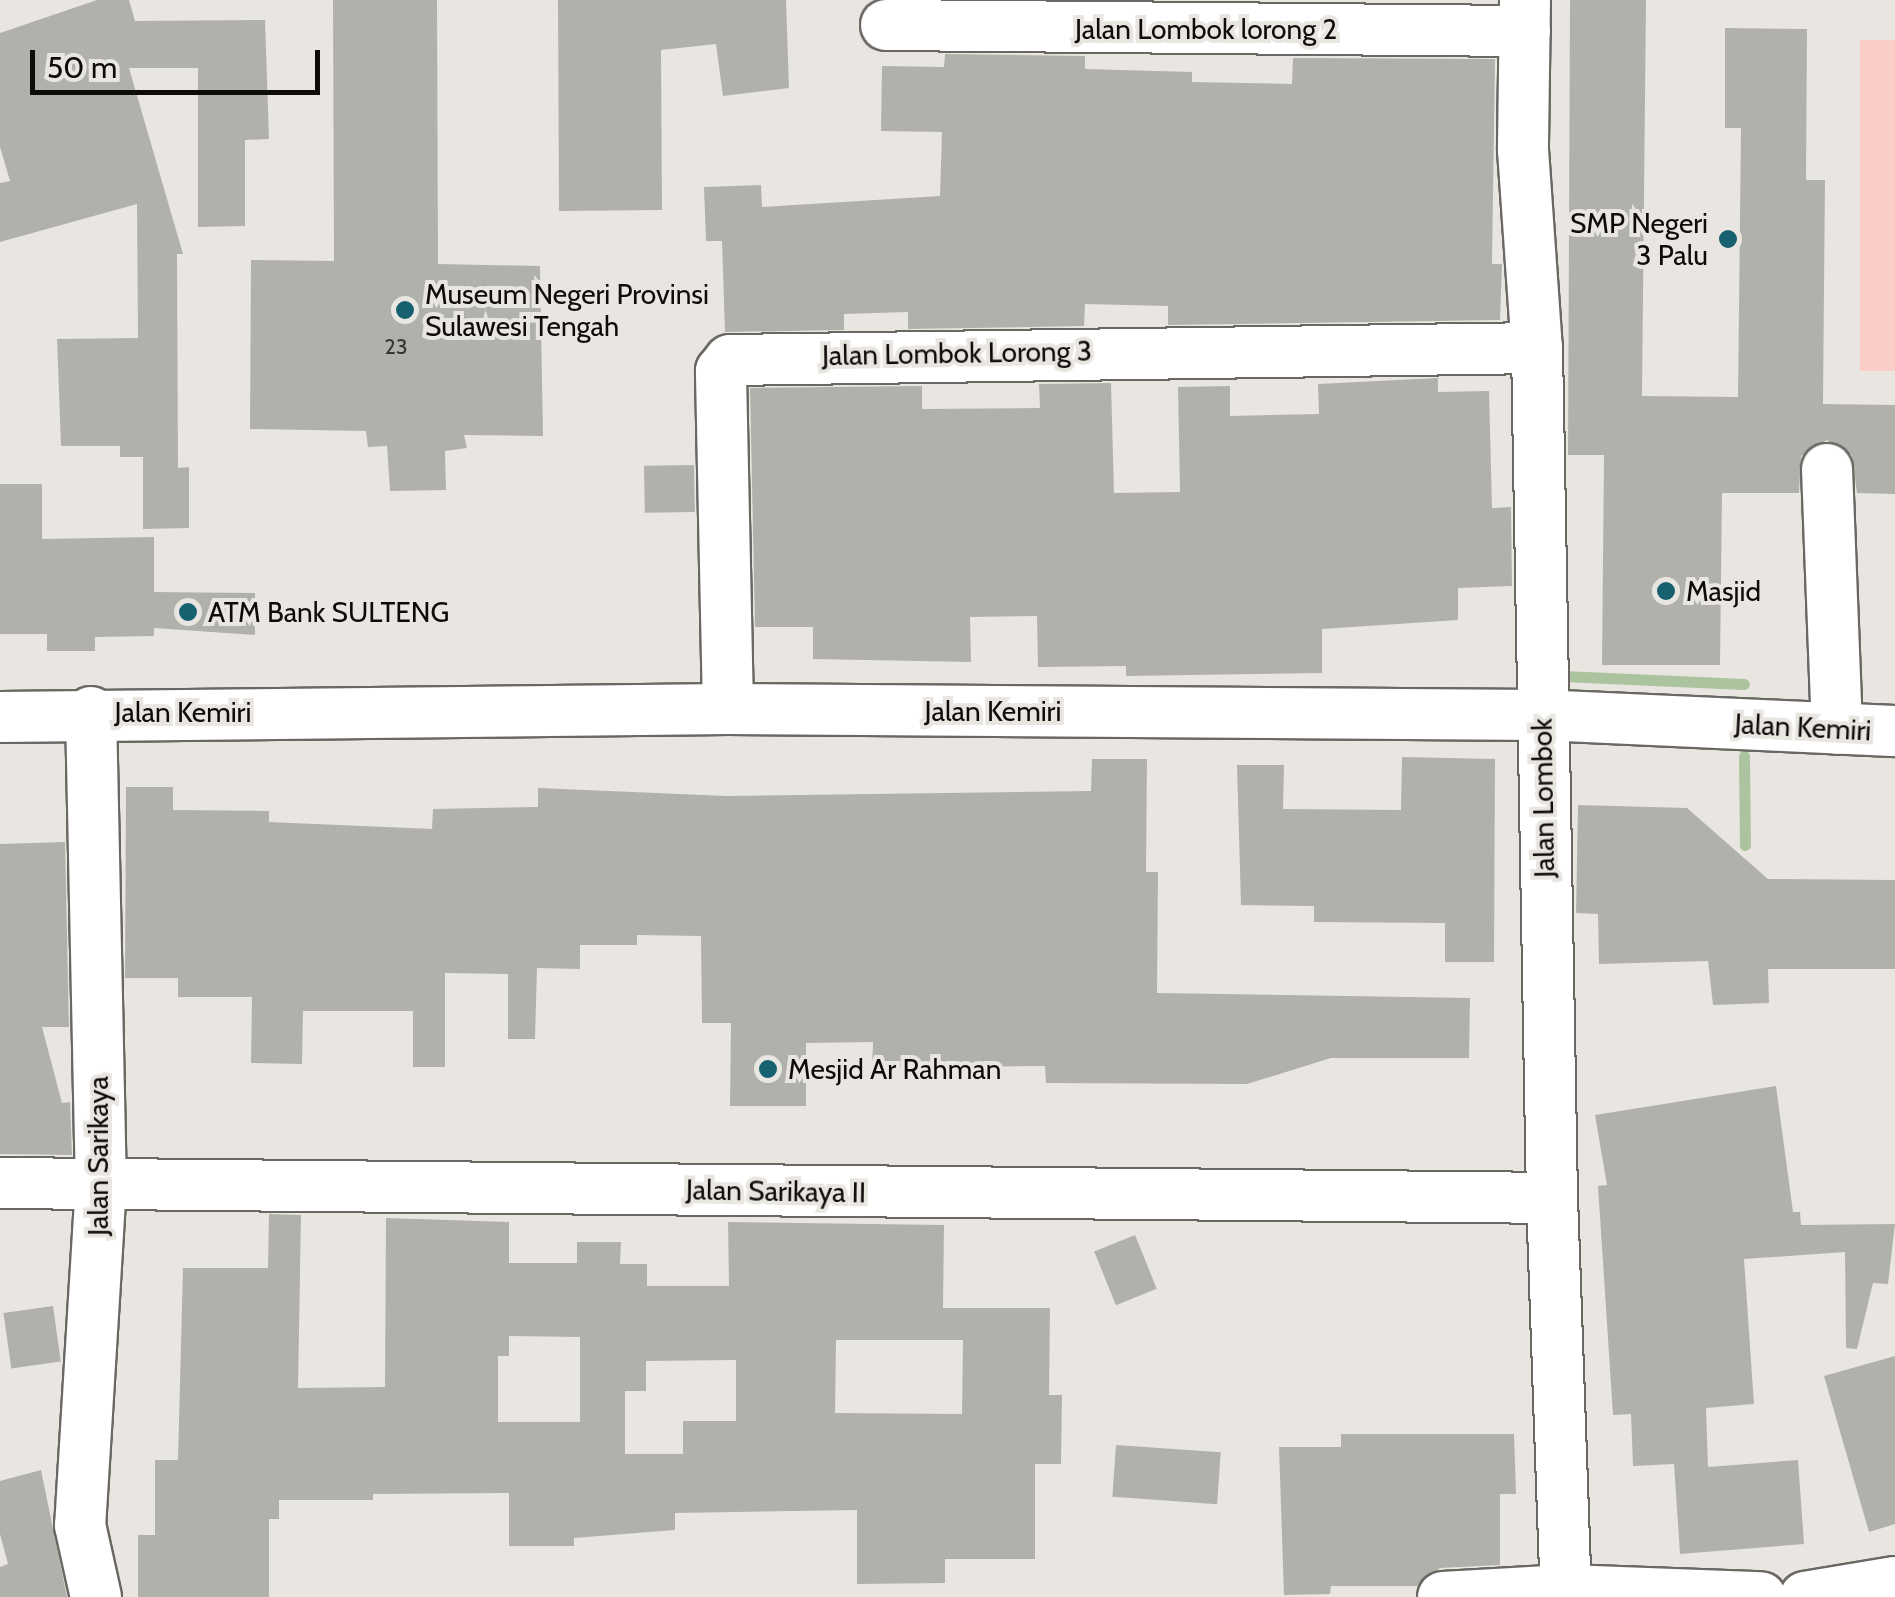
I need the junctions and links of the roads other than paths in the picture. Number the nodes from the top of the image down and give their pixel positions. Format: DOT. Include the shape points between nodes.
graph roads {
  1 [pos="1035,14"];
  2 [pos="1525,16"];
  3 [pos="886,25"];
  4 [pos="1537,348"];
  5 [pos="1827,469"];
  6 [pos="728,710"];
  7 [pos="91,712"];
  8 [pos="1541,715"];
  9 [pos="0,717"];
  10 [pos="1837,729"];
  11 [pos="1895,731"];
  12 [pos="0,1183"];
  13 [pos="101,1184"];
  14 [pos="1552,1198"];
  15 [pos="1895,1582"];
  16 [pos="1566,1594"];
  17 [pos="96,1597"];
  18 [pos="1443,1597"];
  19 [pos="1761,1597"];
  20 [pos="1805,1597"];
  1 -- 2 [label="street, Jalan Lombok lorong 2"];
  1 -- 3 [label="street, Jalan Lombok lorong 2"];
  2 -- 4 [label="street, Jalan Lombok" via="1523,150"];
  4 -- 6 [label="street, Jalan Lombok Lorong 3" via="730,360 721,371"];
  4 -- 8 [label="street, Jalan Lombok"];
  5 -- 10 [label="street"];
  6 -- 7 [label="street, Jalan Kemiri" via="580,716"];
  6 -- 8 [label="street, Jalan Kemiri"];
  7 -- 9 [label="street, Jalan Kemiri"];
  7 -- 13 [label="street, Jalan Sarikaya"];
  8 -- 10 [label="street, Jalan Kemiri"];
  8 -- 14 [label="street, Jalan Lombok"];
  10 -- 11 [label="street, Jalan Kemiri"];
  12 -- 13 [label="street, Jalan Sarikaya II"];
  13 -- 14 [label="street, Jalan Sarikaya II"];
  13 -- 17 [label="street, Jalan Sarikaya" via="80,1525"];
  14 -- 16 [label="street, Jalan Lombok"];
  15 -- 20 [label="street"];
  16 -- 18 [label="street"];
  16 -- 19 [label="street"];
}
